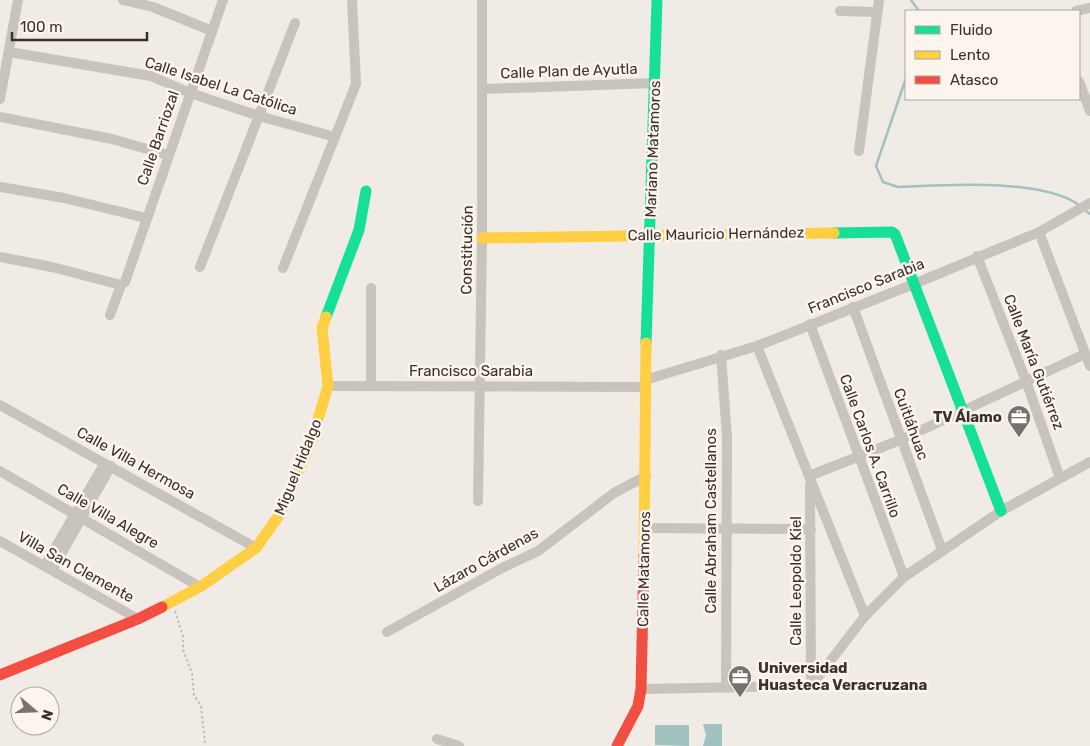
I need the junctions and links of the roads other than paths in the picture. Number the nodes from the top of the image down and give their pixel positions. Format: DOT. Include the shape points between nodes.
graph roads {
  1 [pos="18,0"];
  2 [pos="123,0"];
  3 [pos="223,0"];
  4 [pos="352,0"];
  5 [pos="482,0"];
  6 [pos="657,0"];
  7 [pos="879,0"];
  8 [pos="154,4"];
  9 [pos="840,11"];
  10 [pos="877,12"];
  11 [pos="295,23"];
  12 [pos="212,31"];
  13 [pos="9,52"];
  14 [pos="656,83"];
  15 [pos="1080,84"];
  16 [pos="483,89"];
  17 [pos="190,93"];
  18 [pos="0,99"];
  19 [pos="1090,111"];
  20 [pos="258,116"];
  21 [pos="0,117"];
  22 [pos="335,136"];
  23 [pos="859,151"];
  24 [pos="168,155"];
  25 [pos="0,187"];
  26 [pos="366,191"];
  27 [pos="1090,203"];
  28 [pos="146,218"];
  29 [pos="1039,232"];
  30 [pos="650,235"];
  31 [pos="482,238"];
  32 [pos="977,256"];
  33 [pos="0,257"];
  34 [pos="200,267"];
  35 [pos="283,268"];
  36 [pos="914,284"];
  37 [pos="121,285"];
  38 [pos="371,288"];
  39 [pos="853,307"];
  40 [pos="110,315"];
  41 [pos="810,324"];
  42 [pos="757,346"];
  43 [pos="1085,354"];
  44 [pos="721,355"];
  45 [pos="1090,366"];
  46 [pos="1026,381"];
  47 [pos="645,384"];
  48 [pos="371,385"];
  49 [pos="328,386"];
  50 [pos="479,386"];
  51 [pos="0,405"];
  52 [pos="963,412"];
  53 [pos="900,440"];
  54 [pos="857,457"];
  55 [pos="1090,462"];
  56 [pos="108,464"];
  57 [pos="0,471"];
  58 [pos="646,476"];
  59 [pos="810,476"];
  60 [pos="1060,478"];
  61 [pos="478,501"];
  62 [pos="1001,511"];
  63 [pos="78,516"];
  64 [pos="645,528"];
  65 [pos="812,529"];
  66 [pos="725,530"];
  67 [pos="0,541"];
  68 [pos="256,548"];
  69 [pos="942,550"];
  70 [pos="48,567"];
  71 [pos="904,577"];
  72 [pos="200,587"];
  73 [pos="865,616"];
  74 [pos="138,619"];
  75 [pos="387,632"];
  76 [pos="0,675"];
  77 [pos="811,686"];
  78 [pos="726,687"];
  79 [pos="641,689"];
  80 [pos="437,739"];
  81 [pos="459,746"];
  82 [pos="617,746"];
  1 -- 13 [label="street"];
  2 -- 8 [label="street"];
  3 -- 12 [label="street, Calle Barriozal"];
  4 -- 22 [label="street" via="356,84"];
  5 -- 16 [label="street, Constitución"];
  6 -- 14 [label="street, Mariano Matamoros"];
  7 -- 10 [label="street"];
  8 -- 12 [label="street"];
  9 -- 10 [label="street"];
  10 -- 23 [label="street"];
  11 -- 20 [label="street"];
  12 -- 17 [label="street, Calle Barriozal"];
  13 -- 17 [label="street, Calle Isabel La Católica" via="151,76"];
  13 -- 18 [label="street"];
  14 -- 16 [label="street, Calle Plan de Ayutla"];
  14 -- 30 [label="street, Mariano Matamoros"];
  15 -- 19 [label="street"];
  16 -- 31 [label="street, Constitución"];
  17 -- 20 [label="street, Calle Isabel La Católica"];
  17 -- 24 [label="street, Calle Barriozal"];
  20 -- 22 [label="street, Calle Isabel La Católica"];
  20 -- 34 [label="street"];
  21 -- 24 [label="street" via="112,139"];
  22 -- 35 [label="street"];
  24 -- 28 [label="street, Calle Barriozal"];
  25 -- 28 [label="street" via="64,198"];
  26 -- 49 [label="street, Miguel Hidalgo" via="359,230 322,328"];
  27 -- 29 [label="street, Francisco Sarabia"];
  28 -- 37 [label="street, Calle Barriozal" via="125,282"];
  29 -- 32 [label="street, Francisco Sarabia"];
  29 -- 43 [label="street"];
  30 -- 31 [label="street, Calle Mauricio Hernández"];
  30 -- 36 [label="street, Calle Mauricio Hernández" via="892,232"];
  30 -- 47 [label="street, Mariano Matamoros"];
  31 -- 50 [label="street, Constitución"];
  32 -- 36 [label="street, Francisco Sarabia"];
  32 -- 46 [label="street, Calle María Gutiérrez"];
  33 -- 37 [label="street"];
  36 -- 39 [label="street, Francisco Sarabia"];
  36 -- 52 [label="street"];
  37 -- 40 [label="street, Calle Barriozal"];
  38 -- 48 [label="street"];
  39 -- 41 [label="street, Francisco Sarabia"];
  39 -- 53 [label="street, Cuitláhuac"];
  41 -- 42 [label="street, Francisco Sarabia"];
  41 -- 54 [label="street, Calle Carlos A. Carrillo"];
  42 -- 44 [label="street, Francisco Sarabia"];
  42 -- 59 [label="street"];
  43 -- 45 [label="street"];
  43 -- 46 [label="street"];
  44 -- 47 [label="street, Francisco Sarabia"];
  44 -- 66 [label="street, Calle Abraham Castellanos" via="727,437"];
  46 -- 52 [label="street"];
  46 -- 60 [label="street, Calle María Gutiérrez"];
  47 -- 50 [label="street, Francisco Sarabia"];
  47 -- 58 [label="street, Calle Matamoros"];
  48 -- 49 [label="street, Francisco Sarabia"];
  48 -- 50 [label="street, Francisco Sarabia"];
  49 -- 68 [label="street, Miguel Hidalgo" via="312,440 280,514"];
  50 -- 61 [label="street, Constitución"];
  51 -- 56 [label="street, Calle Villa Hermosa"];
  52 -- 53 [label="street"];
  52 -- 62 [label="street"];
  53 -- 54 [label="street"];
  53 -- 69 [label="street, Cuitláhuac"];
  54 -- 59 [label="street"];
  54 -- 71 [label="street, Calle Carlos A. Carrillo"];
  55 -- 60 [label="street"];
  56 -- 63 [label="street"];
  56 -- 68 [label="street, Calle Villa Hermosa"];
  57 -- 63 [label="street, Calle Villa Alegre"];
  58 -- 64 [label="street, Calle Matamoros"];
  58 -- 75 [label="street, Lázaro Cárdenas" via="614,494 538,551"];
  59 -- 65 [label="street, Calle Leopoldo Kiel"];
  59 -- 73 [label="street"];
  60 -- 62 [label="street"];
  62 -- 69 [label="street"];
  63 -- 70 [label="street"];
  63 -- 72 [label="street, Calle Villa Alegre"];
  64 -- 66 [label="street"];
  64 -- 79 [label="street, Calle Matamoros"];
  65 -- 66 [label="street"];
  65 -- 77 [label="street, Calle Leopoldo Kiel"];
  66 -- 78 [label="street, Calle Abraham Castellanos"];
  67 -- 70 [label="street, Villa San Clemente"];
  68 -- 72 [label="street, Miguel Hidalgo"];
  69 -- 71 [label="street"];
  70 -- 74 [label="street, Villa San Clemente"];
  71 -- 73 [label="street"];
  72 -- 74 [label="street, Miguel Hidalgo"];
  73 -- 77 [label="street"];
  74 -- 76 [label="street, Miguel Hidalgo"];
  77 -- 78 [label="street"];
  78 -- 79 [label="street"];
  79 -- 82 [label="street, Calle Matamoros" via="638,706"];
  80 -- 81 [label="street"];
}
